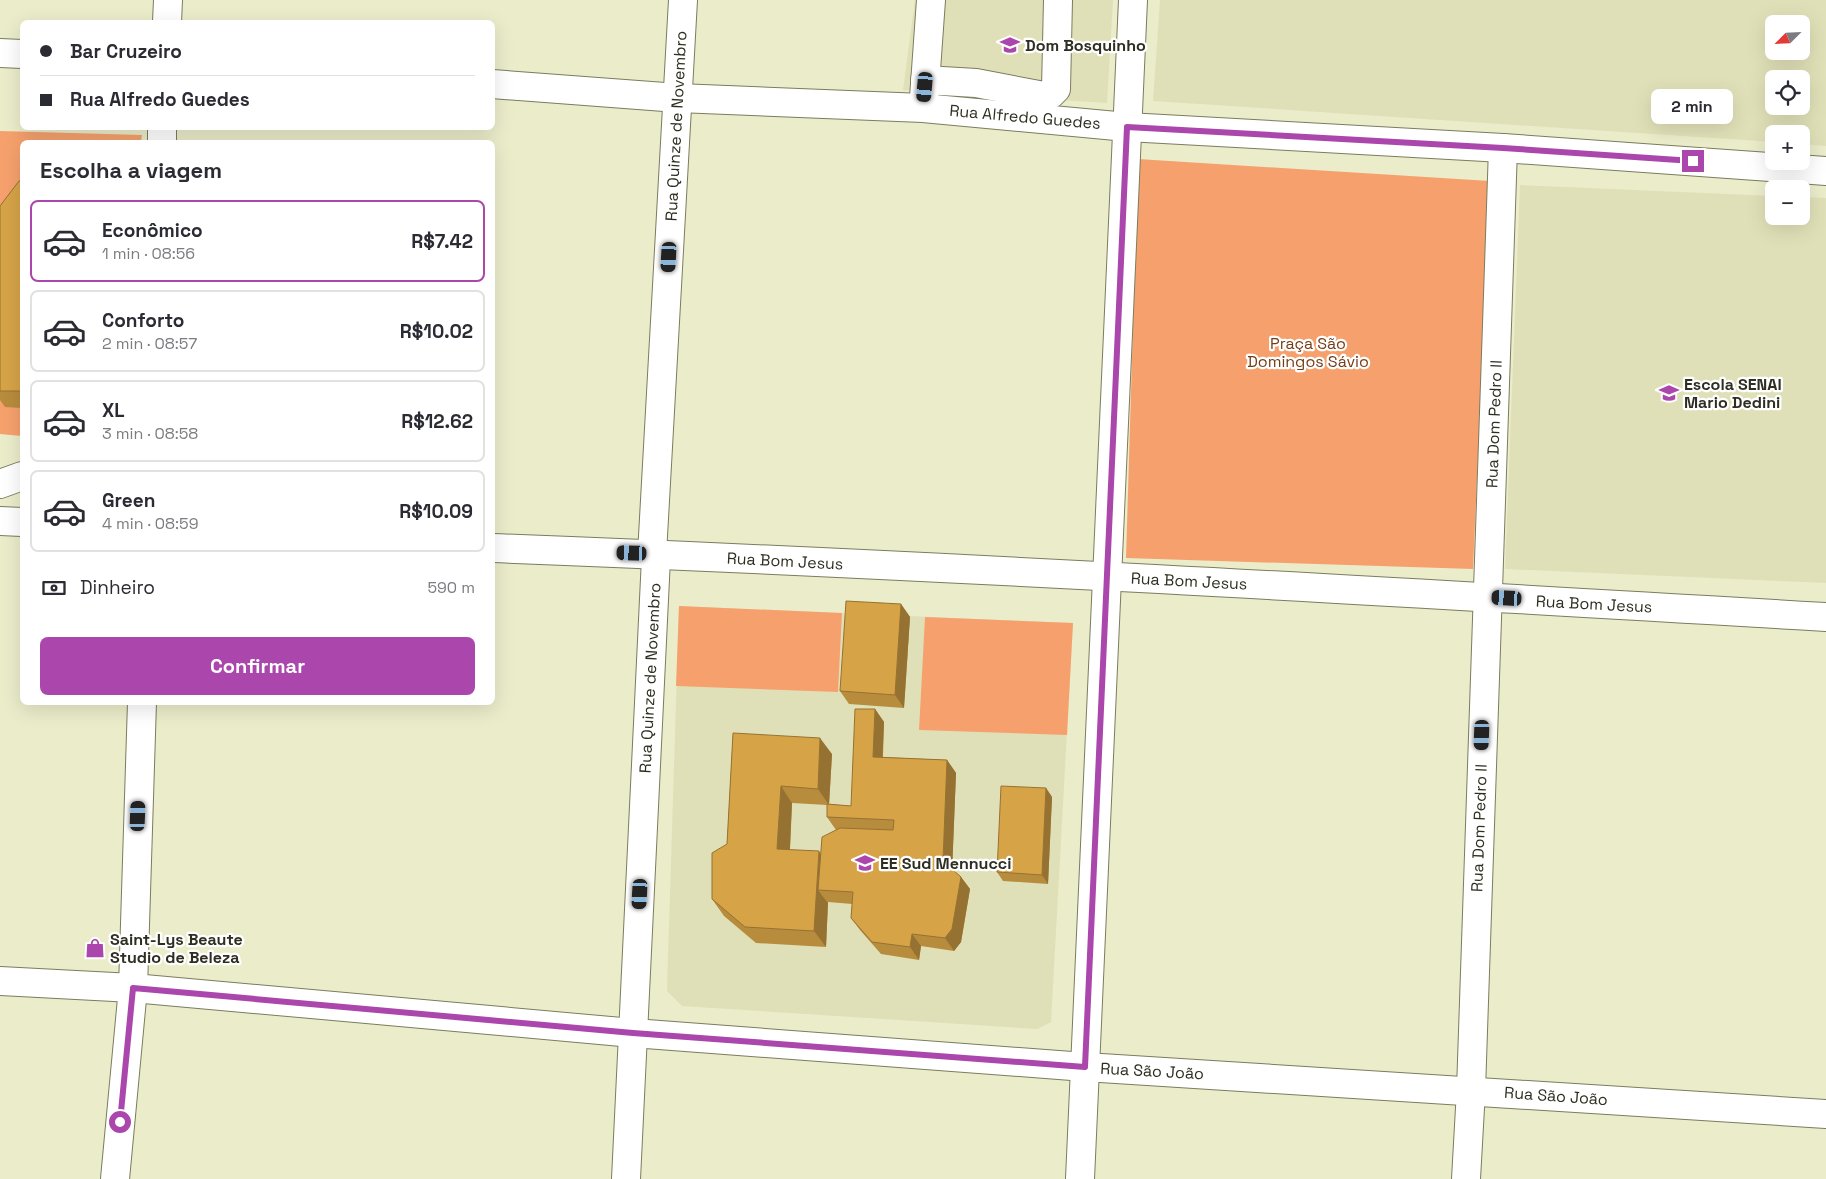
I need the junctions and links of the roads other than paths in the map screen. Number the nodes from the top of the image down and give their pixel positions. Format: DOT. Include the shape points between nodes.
graph roads {
  1 [pos="168,0"];
  2 [pos="683,0"];
  3 [pos="931,0"];
  4 [pos="1058,0"];
  5 [pos="1133,0"];
  6 [pos="167,20"];
  7 [pos="0,53"];
  8 [pos="20,54"];
  9 [pos="925,80"];
  10 [pos="495,84"];
  11 [pos="678,98"];
  12 [pos="923,108"];
  13 [pos="1127,127"];
  14 [pos="1503,148"];
  15 [pos="1826,170"];
  16 [pos="20,477"];
  17 [pos="0,484"];
  18 [pos="0,521"];
  19 [pos="20,522"];
  20 [pos="495,548"];
  21 [pos="652,554"];
  22 [pos="1107,577"];
  23 [pos="1487,597"];
  24 [pos="1826,617"];
  25 [pos="142,705"];
  26 [pos="0,981"];
  27 [pos="133,988"];
  28 [pos="633,1033"];
  29 [pos="1085,1067"];
  30 [pos="1471,1090"];
  31 [pos="1826,1114"];
  32 [pos="115,1179"];
  33 [pos="626,1179"];
  34 [pos="1080,1179"];
  35 [pos="1466,1179"];
  1 -- 6 [label="street"];
  2 -- 11 [label="street, Rua Quinze de Novembro"];
  3 -- 9 [label="street"];
  4 -- 9 [label="street" via="1056,89 1051,94 1044,96 976,83"];
  5 -- 13 [label="street"];
  7 -- 8 [label="street"];
  9 -- 12 [label="street"];
  10 -- 11 [label="street, Rua Alfredo Guedes"];
  11 -- 12 [label="street, Rua Alfredo Guedes"];
  11 -- 21 [label="street, Rua Quinze de Novembro"];
  12 -- 13 [label="street, Rua Alfredo Guedes"];
  13 -- 14 [label="street, Rua Alfredo Guedes"];
  13 -- 22 [label="street"];
  14 -- 15 [label="street, Rua Alfredo Guedes"];
  14 -- 23 [label="street, Rua Dom Pedro II"];
  16 -- 17 [label="street"];
  18 -- 19 [label="street"];
  20 -- 21 [label="street, Rua Bom Jesus"];
  21 -- 22 [label="street, Rua Bom Jesus"];
  21 -- 28 [label="street, Rua Quinze de Novembro" via="656,558 656,568"];
  22 -- 23 [label="street, Rua Bom Jesus"];
  22 -- 29 [label="street"];
  23 -- 24 [label="street, Rua Bom Jesus"];
  23 -- 30 [label="street, Rua Dom Pedro II"];
  25 -- 27 [label="street"];
  26 -- 27 [label="street, Rua São João"];
  27 -- 28 [label="street, Rua São João"];
  27 -- 32 [label="street"];
  28 -- 29 [label="street, Rua São João"];
  28 -- 33 [label="street, Rua Quinze de Novembro"];
  29 -- 30 [label="street, Rua São João"];
  29 -- 34 [label="street"];
  30 -- 31 [label="street, Rua São João"];
  30 -- 35 [label="street, Rua Dom Pedro II"];
}
